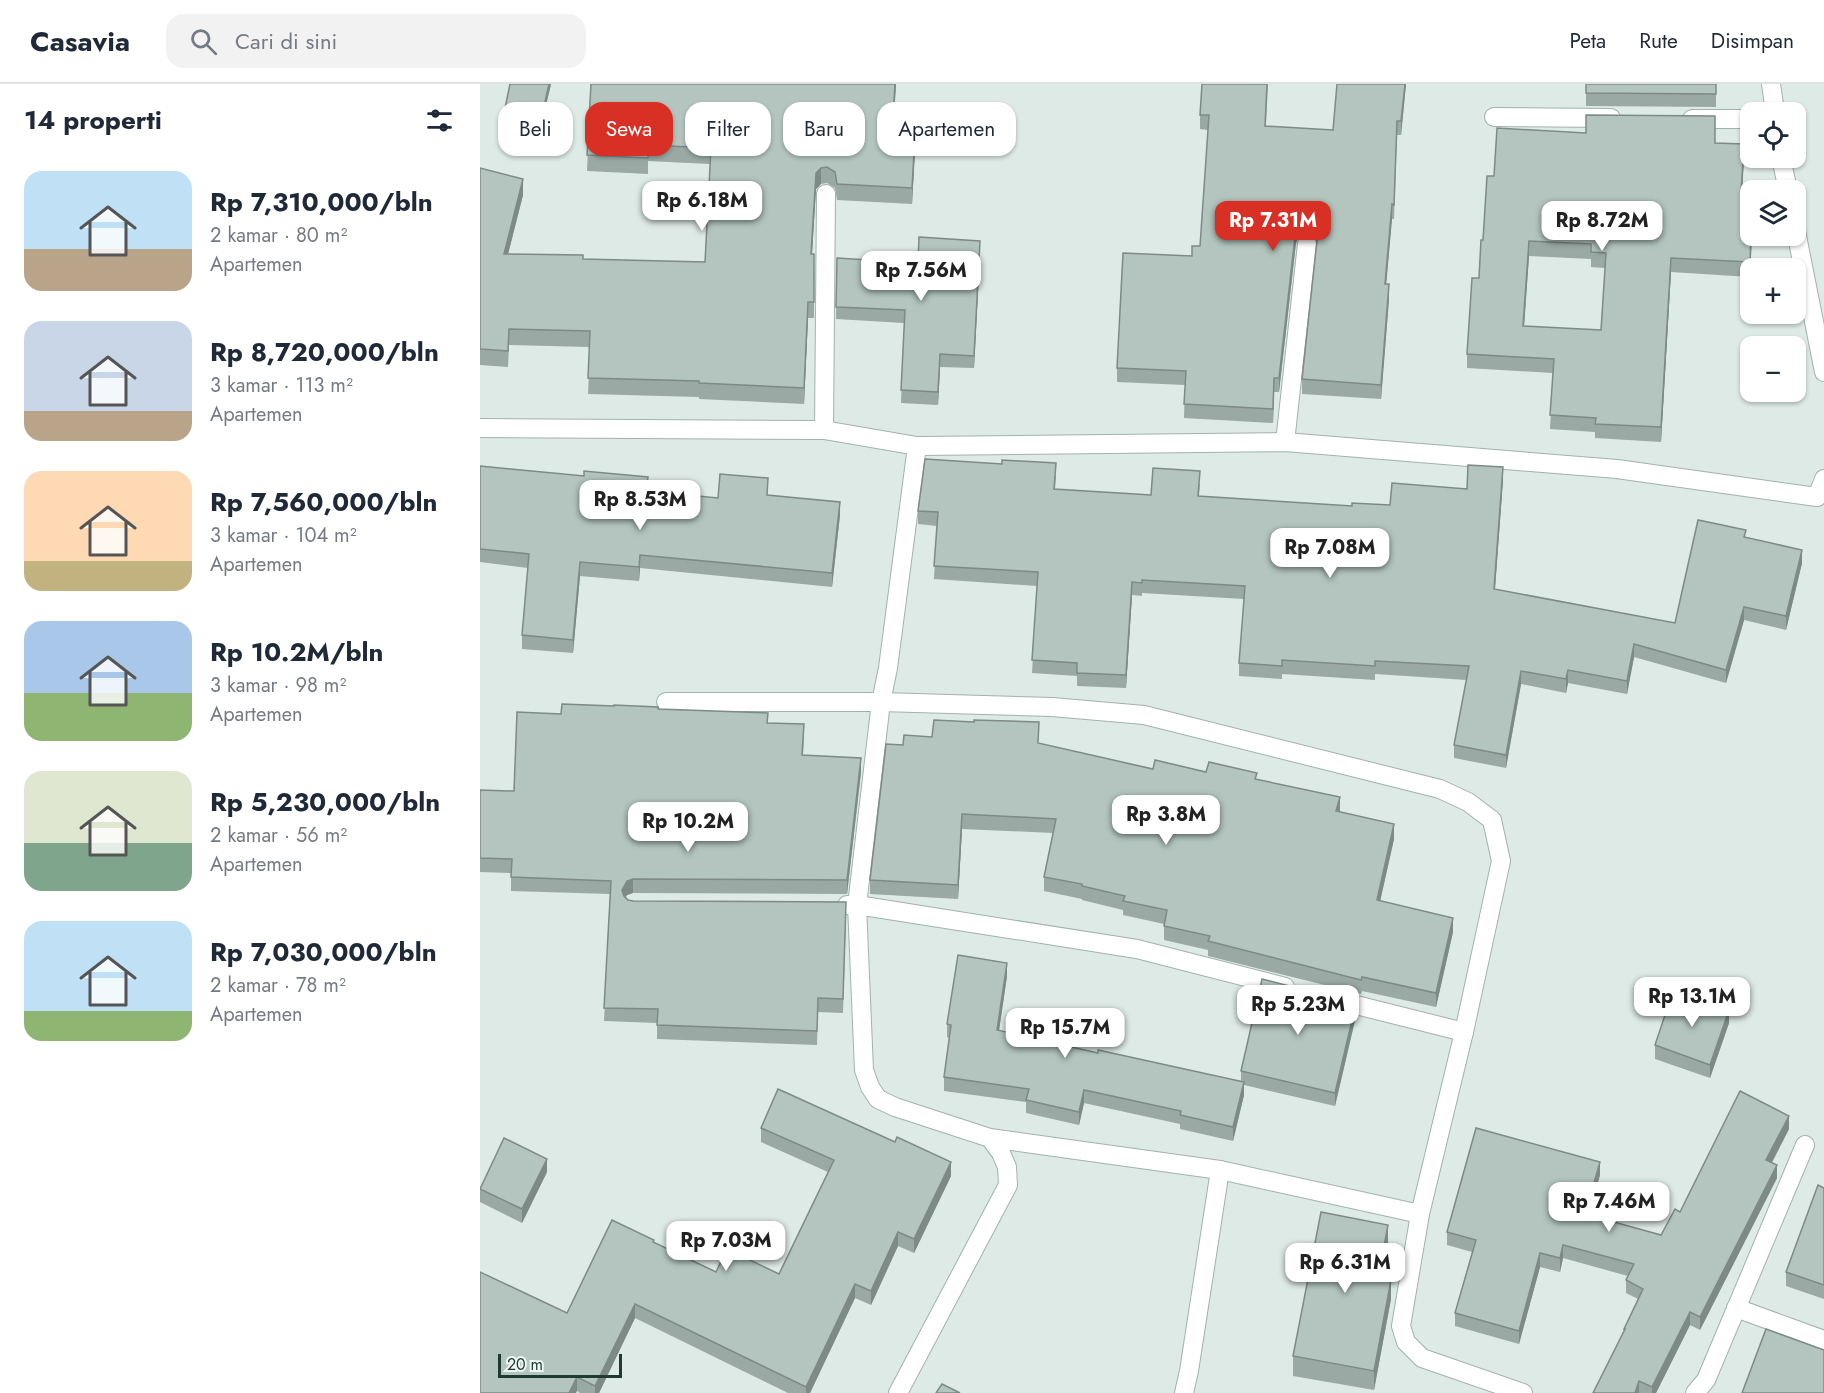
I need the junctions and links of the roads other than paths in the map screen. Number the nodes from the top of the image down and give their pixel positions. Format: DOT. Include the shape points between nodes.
graph roads {
  1 [pos="1771,84"];
  2 [pos="1774,102"];
  3 [pos="1494,117"];
  4 [pos="1634,118"];
  5 [pos="1681,119"];
  6 [pos="1740,119"];
  7 [pos="826,194"];
  8 [pos="1307,244"];
  9 [pos="1799,246"];
  10 [pos="1824,372"];
  11 [pos="480,428"];
  12 [pos="824,430"];
  13 [pos="1285,442"];
  14 [pos="917,446"];
  15 [pos="1824,479"];
  16 [pos="1820,498"];
  17 [pos="666,702"];
  18 [pos="880,702"];
  19 [pos="833,905"];
  20 [pos="857,905"];
  21 [pos="1464,1032"];
  22 [pos="990,1138"];
  23 [pos="1805,1145"];
  24 [pos="1220,1170"];
  25 [pos="1420,1214"];
  26 [pos="1736,1308"];
  27 [pos="1824,1341"];
  28 [pos="898,1393"];
  29 [pos="1184,1393"];
  30 [pos="1523,1393"];
  31 [pos="1695,1393"];
  1 -- 2 [label="street"];
  3 -- 4 [label="street"];
  5 -- 6 [label="street"];
  7 -- 12 [label="street"];
  8 -- 13 [label="street"];
  9 -- 10 [label="street"];
  11 -- 12 [label="street"];
  12 -- 14 [label="street"];
  13 -- 14 [label="street"];
  13 -- 16 [label="street" via="1617,469"];
  14 -- 18 [label="street" via="888,668"];
  15 -- 16 [label="street"];
  17 -- 18 [label="street"];
  18 -- 20 [label="street"];
  18 -- 21 [label="street" via="1052,707 1144,715 1440,789 1468,802 1492,820 1501,861"];
  19 -- 20 [label="street"];
  20 -- 21 [label="street" via="1137,949"];
  20 -- 22 [label="street" via="864,1070 870,1088 894,1107"];
  21 -- 25 [label="street"];
  22 -- 24 [label="street"];
  22 -- 28 [label="street" via="1007,1167 1008,1185"];
  23 -- 26 [label="street"];
  24 -- 25 [label="street"];
  24 -- 29 [label="street"];
  25 -- 30 [label="street" via="1401,1326 1406,1342 1422,1358"];
  26 -- 27 [label="street"];
  26 -- 31 [label="street" via="1706,1380"];
}
